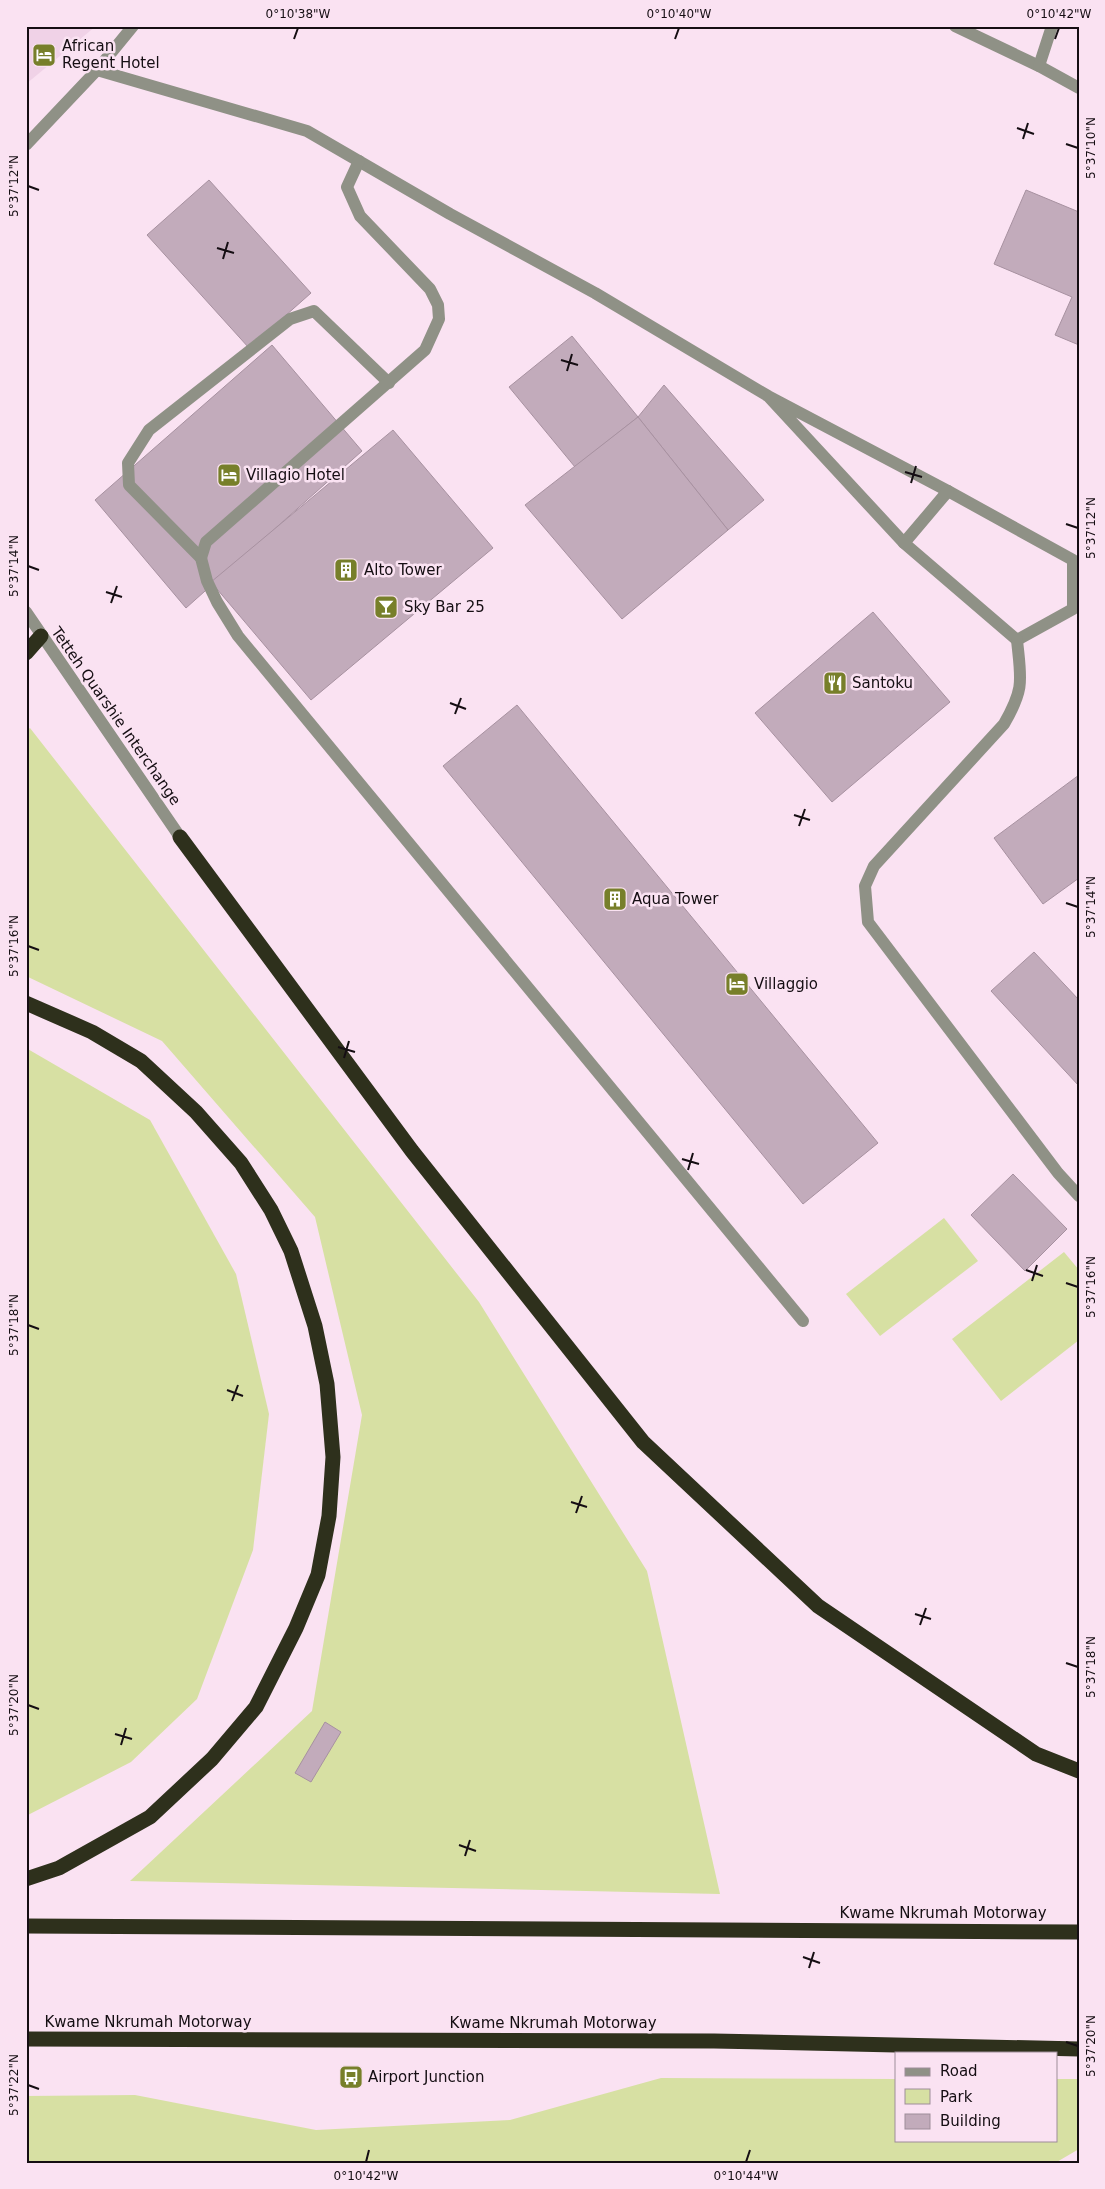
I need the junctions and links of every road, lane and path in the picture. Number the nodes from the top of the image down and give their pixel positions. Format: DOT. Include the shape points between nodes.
graph roads {
  1 [pos="134,26"];
  2 [pos="955,26"];
  3 [pos="1052,26"];
  4 [pos="1039,66"];
  5 [pos="97,70"];
  6 [pos="1079,88"];
  7 [pos="26,145"];
  8 [pos="359,161"];
  9 [pos="389,383"];
  10 [pos="768,396"];
  11 [pos="948,491"];
  12 [pos="904,543"];
  13 [pos="201,558"];
  14 [pos="26,612"];
  15 [pos="1076,612"];
  16 [pos="41,636"];
  17 [pos="1017,640"];
  18 [pos="26,653"];
  19 [pos="180,837"];
  20 [pos="26,1003"];
  21 [pos="1079,1196"];
  22 [pos="803,1321"];
  23 [pos="1079,1771"];
  24 [pos="26,1880"];
  25 [pos="26,1926"];
  26 [pos="1079,1932"];
  27 [pos="26,2039"];
  28 [pos="1079,2049"];
  1 -- 5 [label="street"];
  2 -- 4 [label="street"];
  3 -- 4 [label="street"];
  4 -- 6 [label="street"];
  5 -- 7 [label="street"];
  5 -- 8 [label="street" via="307,131"];
  8 -- 9 [label="street" via="347,187 360,216 430,289 438,305 439,319 425,350"];
  8 -- 10 [label="street" via="594,293"];
  9 -- 13 [label="street" via="206,542"];
  9 -- 13 [label="street" via="314,311 290,319 149,430 128,463 129,485"];
  10 -- 11 [label="street"];
  10 -- 12 [label="street"];
  11 -- 12 [label="street"];
  11 -- 15 [label="street" via="1073,560"];
  12 -- 17 [label="street"];
  13 -- 22 [label="street" via="207,581 238,636"];
  14 -- 16 [label="street, Tetteh Quarshie Interchange"];
  15 -- 17 [label="street"];
  16 -- 18 [label="highway"];
  16 -- 19 [label="street, Tetteh Quarshie Interchange"];
  17 -- 21 [label="street" via="1022,685 1016,703 1004,724 874,866 864,886 868,922"];
  19 -- 23 [label="highway" via="412,1151 643,1442 818,1606 1036,1754"];
  20 -- 24 [label="highway" via="92,1032 142,1061 196,1112 241,1163 292,1251 315,1326 327,1384 333,1457 329,1516 318,1575 296,1628 256,1707 212,1759 150,1817 59,1868"];
  25 -- 26 [label="highway, Kwame Nkrumah Motorway"];
  27 -- 28 [label="highway, Kwame Nkrumah Motorway" via="714,2041"];
}
